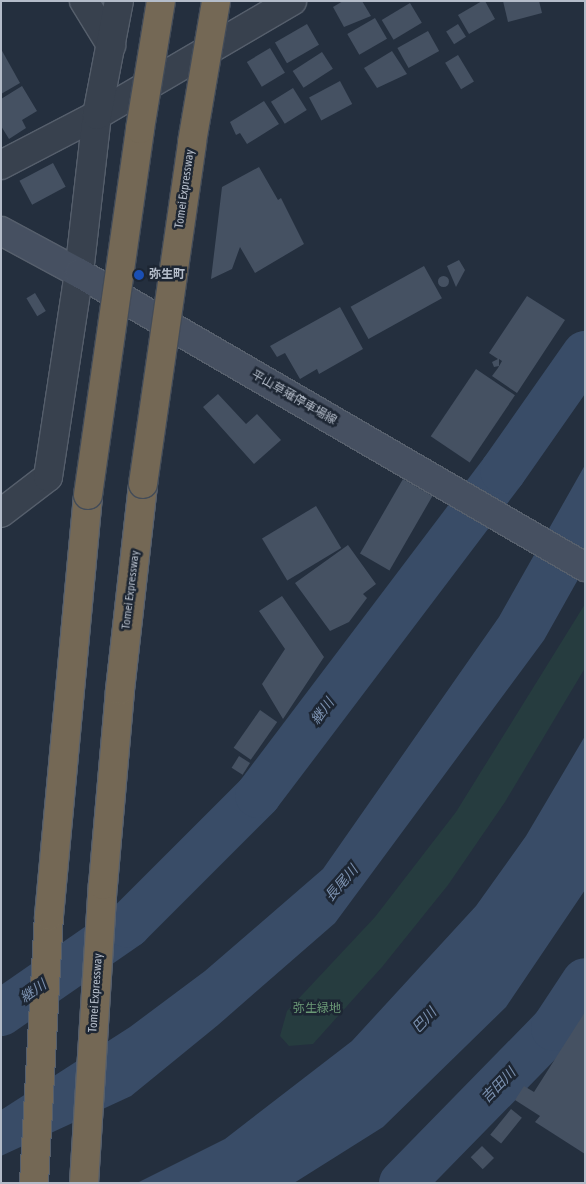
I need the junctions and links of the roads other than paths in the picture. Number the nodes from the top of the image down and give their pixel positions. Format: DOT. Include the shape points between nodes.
graph roads {
  1 [pos="84,1"];
  2 [pos="120,1"];
  3 [pos="161,1"];
  4 [pos="216,1"];
  5 [pos="292,1"];
  6 [pos="111,45"];
  7 [pos="97,115"];
  8 [pos="1,165"];
  9 [pos="1,231"];
  10 [pos="79,272"];
  11 [pos="1,513"];
  12 [pos="585,567"];
  13 [pos="34,1183"];
  14 [pos="84,1183"];
  1 -- 6 [label="street"];
  2 -- 6 [label="street"];
  3 -- 13 [label="highway, bridge" via="88,495 49,916"];
  4 -- 14 [label="highway, Tomei Expressway, bridge" via="192,142 143,484 102,885"];
  5 -- 7 [label="street"];
  6 -- 7 [label="street"];
  7 -- 8 [label="street"];
  7 -- 10 [label="street"];
  9 -- 10 [label="main road, 平山草薙停車場線"];
  10 -- 11 [label="street" via="48,476"];
  10 -- 12 [label="main road, 平山草薙停車場線"];
}
